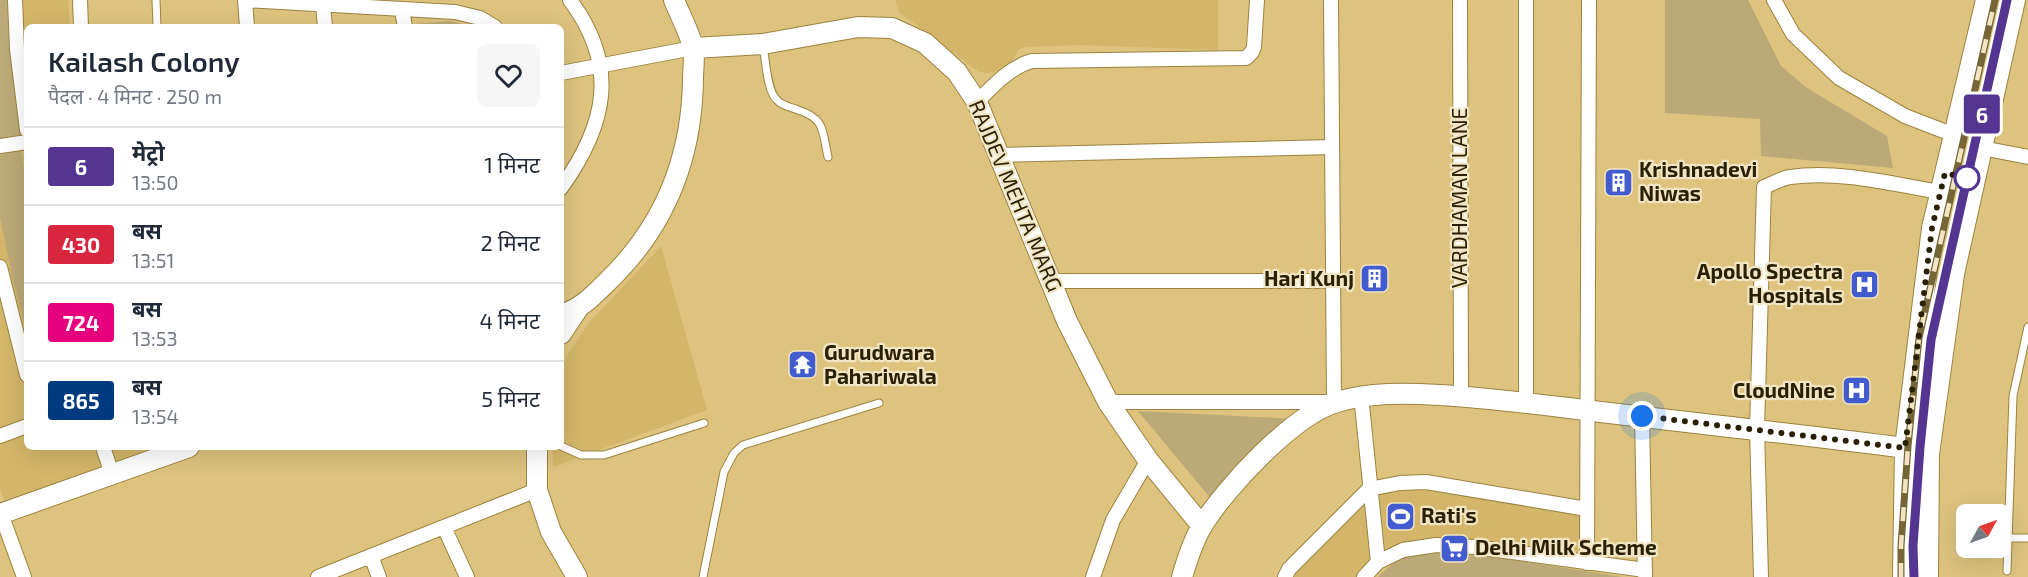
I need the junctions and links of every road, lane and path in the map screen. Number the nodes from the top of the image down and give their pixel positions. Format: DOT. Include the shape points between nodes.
graph roads {
  1 [pos="15,0"];
  2 [pos="80,0"];
  3 [pos="156,0"];
  4 [pos="245,0"];
  5 [pos="570,0"];
  6 [pos="674,0"];
  7 [pos="1257,0"];
  8 [pos="1334,0"];
  9 [pos="1460,0"];
  10 [pos="1526,0"];
  11 [pos="1588,0"];
  12 [pos="1774,0"];
  13 [pos="1986,0"];
  14 [pos="2015,0"];
  15 [pos="323,5"];
  16 [pos="402,10"];
  17 [pos="81,24"];
  18 [pos="157,24"];
  19 [pos="247,24"];
  20 [pos="325,24"];
  21 [pos="404,24"];
  22 [pos="490,24"];
  23 [pos="763,44"];
  24 [pos="693,48"];
  25 [pos="601,66"];
  26 [pos="564,72"];
  27 [pos="977,102"];
  28 [pos="24,106"];
  29 [pos="1954,135"];
  30 [pos="24,142"];
  31 [pos="0,146"];
  32 [pos="1332,147"];
  33 [pos="1982,148"];
  34 [pos="999,155"];
  35 [pos="828,157"];
  36 [pos="2028,157"];
  37 [pos="564,184"];
  38 [pos="1940,192"];
  39 [pos="0,267"];
  40 [pos="1051,281"];
  41 [pos="1333,281"];
  42 [pos="569,313"];
  43 [pos="2028,327"];
  44 [pos="24,363"];
  45 [pos="1362,395"];
  46 [pos="1461,396"];
  47 [pos="1108,402"];
  48 [pos="1334,402"];
  49 [pos="879,403"];
  50 [pos="1526,403"];
  51 [pos="1588,411"];
  52 [pos="1642,416"];
  53 [pos="704,423"];
  54 [pos="24,427"];
  55 [pos="1757,429"];
  56 [pos="0,436"];
  57 [pos="564,447"];
  58 [pos="1905,448"];
  59 [pos="104,450"];
  60 [pos="174,450"];
  61 [pos="537,450"];
  62 [pos="1148,460"];
  63 [pos="112,474"];
  64 [pos="1369,489"];
  65 [pos="537,490"];
  66 [pos="2008,504"];
  67 [pos="1587,509"];
  68 [pos="0,513"];
  69 [pos="1202,526"];
  70 [pos="444,527"];
  71 [pos="2010,538"];
  72 [pos="2028,538"];
  73 [pos="371,556"];
  74 [pos="2007,558"];
  75 [pos="1378,562"];
  76 [pos="1587,562"];
  77 [pos="2007,571"];
  78 [pos="1645,573"];
  79 [pos="24,577"];
  80 [pos="318,577"];
  81 [pos="379,577"];
  82 [pos="467,577"];
  83 [pos="577,577"];
  84 [pos="703,577"];
  85 [pos="1093,577"];
  86 [pos="1182,577"];
  87 [pos="1285,577"];
  88 [pos="1364,577"];
  89 [pos="1761,577"];
  90 [pos="1903,577"];
  91 [pos="1928,577"];
  1 -- 28 [label="street"];
  2 -- 17 [label="street"];
  3 -- 18 [label="lane"];
  4 -- 15 [label="street"];
  4 -- 19 [label="street"];
  5 -- 25 [label="street" via="595,43"];
  6 -- 24 [label="street"];
  7 -- 27 [label="street" via="1254,47 1246,57 1032,61 1008,73"];
  8 -- 32 [label="street"];
  9 -- 46 [label="street, VARDHAMAN LANE"];
  10 -- 50 [label="street"];
  11 -- 51 [label="street"];
  12 -- 29 [label="street" via="1793,34 1839,78 1905,116"];
  13 -- 29 [label="street"];
  14 -- 33 [label="street"];
  15 -- 16 [label="street"];
  15 -- 20 [label="street"];
  16 -- 21 [label="street"];
  16 -- 22 [label="street" via="468,14"];
  23 -- 24 [label="street, RAJDEV MEHTA MARG"];
  23 -- 27 [label="street, RAJDEV MEHTA MARG" via="858,27 892,28 925,43 957,72"];
  23 -- 35 [label="lane" via="771,92 784,105 816,118"];
  24 -- 25 [label="street"];
  24 -- 42 [label="street" via="693,94 686,149 657,222 618,271"];
  25 -- 26 [label="street"];
  25 -- 37 [label="street" via="599,112 577,166"];
  27 -- 34 [label="street, RAJDEV MEHTA MARG"];
  29 -- 38 [label="street"];
  30 -- 31 [label="street"];
  32 -- 34 [label="street"];
  32 -- 41 [label="street"];
  33 -- 36 [label="street"];
  33 -- 91 [label="street" via="1954,274 1929,454"];
  34 -- 40 [label="street, RAJDEV MEHTA MARG"];
  38 -- 55 [label="street" via="1857,178 1818,176 1788,177 1764,187"];
  38 -- 58 [label="street" via="1932,228"];
  39 -- 44 [label="street"];
  40 -- 41 [label="street"];
  40 -- 47 [label="street, RAJDEV MEHTA MARG"];
  41 -- 48 [label="street"];
  43 -- 66 [label="lane" via="2013,396"];
  45 -- 46 [label="street"];
  45 -- 48 [label="street"];
  45 -- 64 [label="street"];
  46 -- 50 [label="street"];
  47 -- 48 [label="street"];
  47 -- 62 [label="street, RAJDEV MEHTA MARG"];
  48 -- 69 [label="street" via="1274,443"];
  49 -- 84 [label="lane" via="743,445 734,453 724,472"];
  50 -- 51 [label="street"];
  51 -- 52 [label="street"];
  51 -- 67 [label="street"];
  52 -- 55 [label="street"];
  52 -- 78 [label="street"];
  53 -- 57 [label="lane" via="604,455 581,455"];
  54 -- 56 [label="street"];
  55 -- 58 [label="street"];
  55 -- 89 [label="street"];
  58 -- 90 [label="street"];
  59 -- 63 [label="street"];
  60 -- 63 [label="street"];
  61 -- 65 [label="street"];
  62 -- 69 [label="street, RAJDEV MEHTA MARG"];
  62 -- 85 [label="street" via="1113,520"];
  63 -- 68 [label="street"];
  64 -- 67 [label="street" via="1426,482"];
  64 -- 75 [label="street"];
  64 -- 87 [label="street"];
  65 -- 70 [label="street"];
  65 -- 83 [label="street" via="551,532"];
  67 -- 76 [label="street"];
  68 -- 79 [label="street"];
  69 -- 86 [label="street"];
  70 -- 73 [label="street"];
  70 -- 82 [label="street"];
  71 -- 72 [label="lane"];
  73 -- 80 [label="street"];
  73 -- 81 [label="street"];
  74 -- 77 [label="lane"];
  75 -- 76 [label="street" via="1404,550 1436,545"];
  75 -- 88 [label="street"];
  76 -- 78 [label="street"];
}
